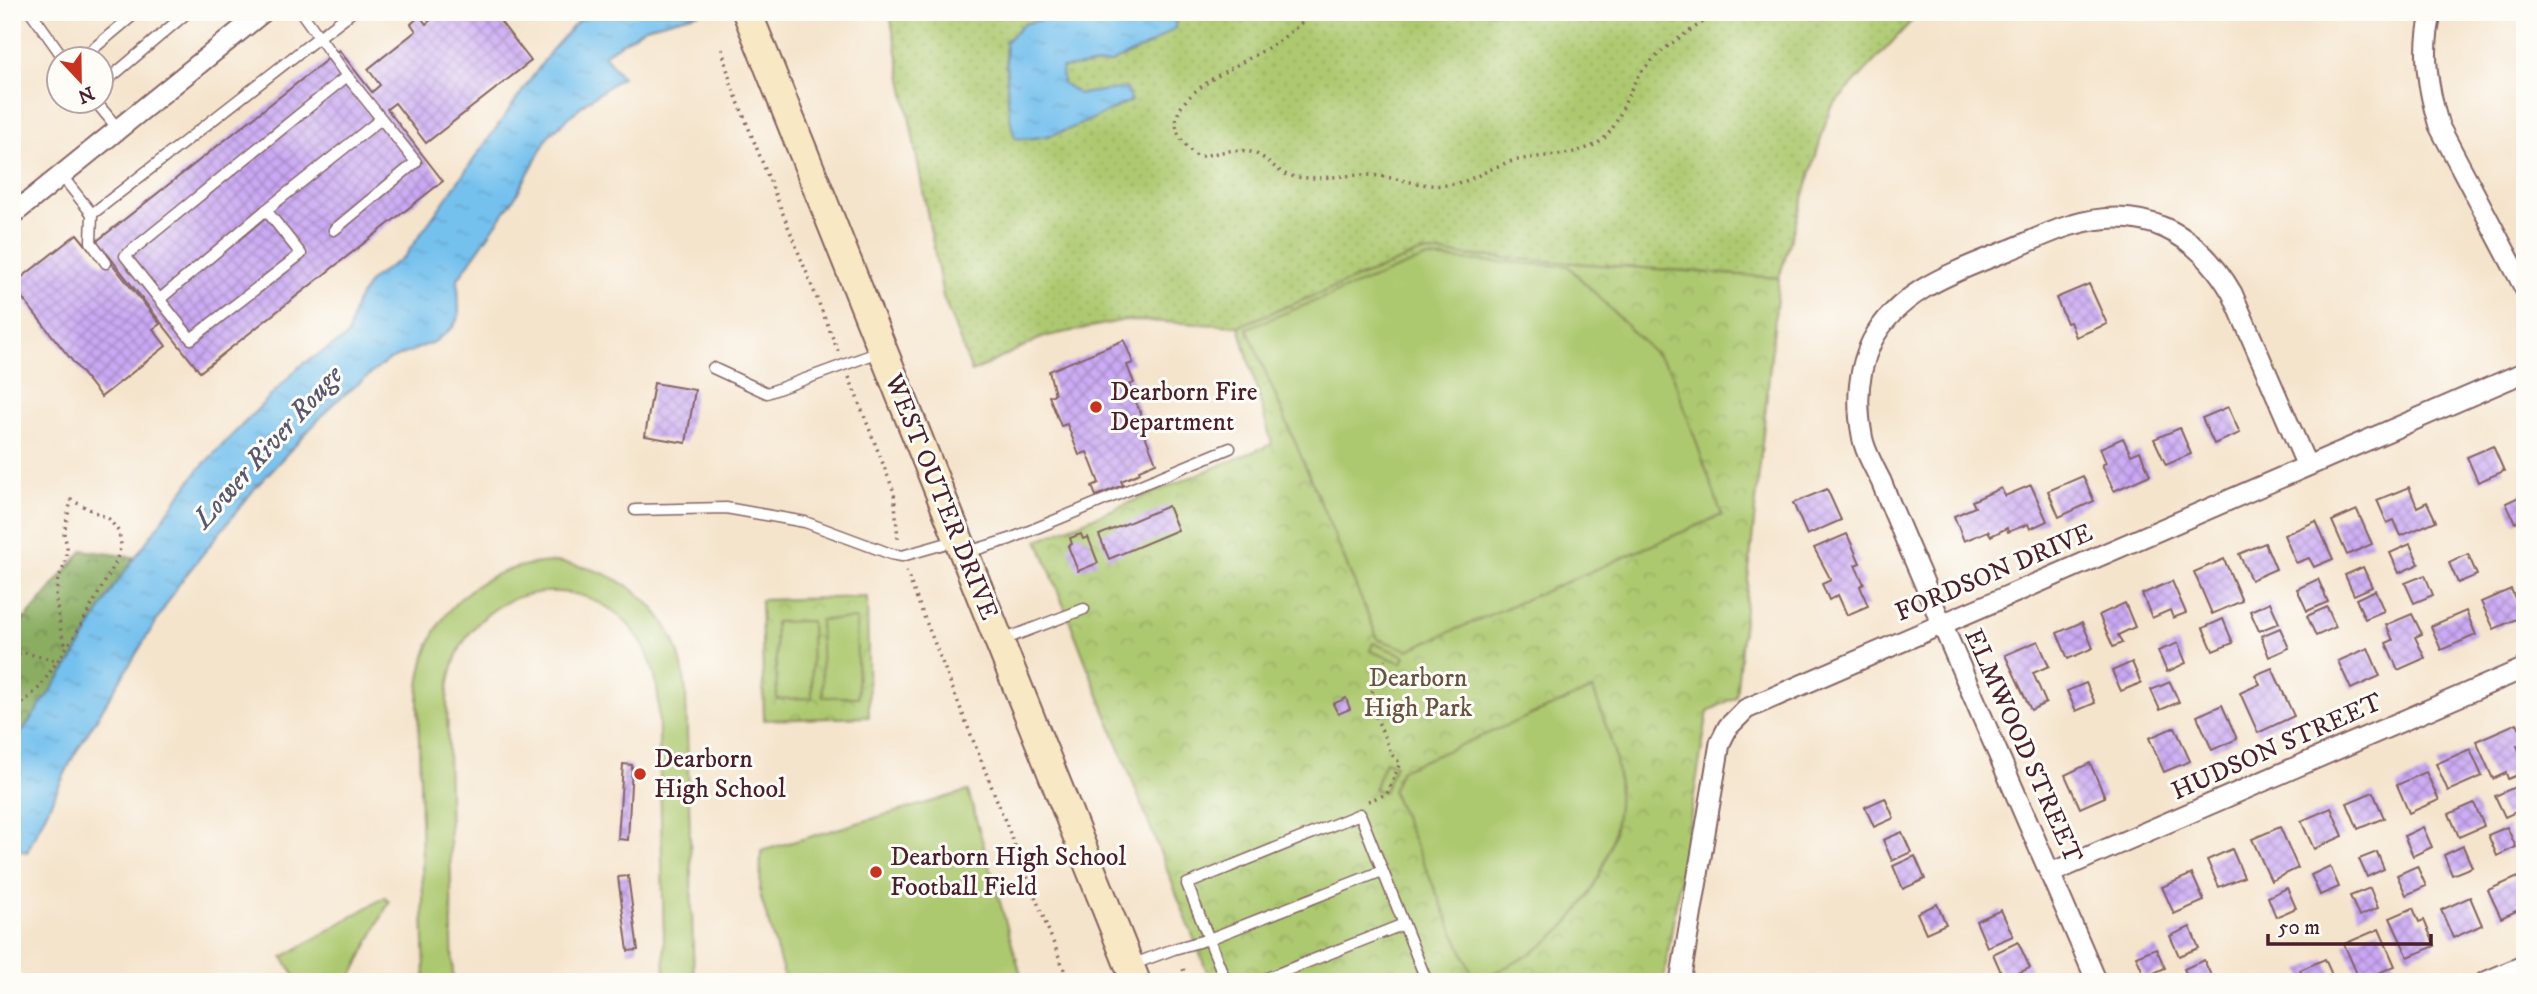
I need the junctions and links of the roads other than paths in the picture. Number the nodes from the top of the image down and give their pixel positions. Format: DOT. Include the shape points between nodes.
graph roads {
  1 [pos="137,12"];
  2 [pos="188,12"];
  3 [pos="263,12"];
  4 [pos="301,12"];
  5 [pos="352,12"];
  6 [pos="31,13"];
  7 [pos="2429,14"];
  8 [pos="751,23"];
  9 [pos="319,37"];
  10 [pos="55,46"];
  11 [pos="97,46"];
  12 [pos="116,73"];
  13 [pos="347,76"];
  14 [pos="107,116"];
  15 [pos="381,118"];
  16 [pos="119,131"];
  17 [pos="62,176"];
  18 [pos="266,210"];
  19 [pos="92,214"];
  20 [pos="12,215"];
  21 [pos="334,230"];
  22 [pos="106,263"];
  23 [pos="2525,289"];
  24 [pos="160,299"];
  25 [pos="883,351"];
  26 [pos="713,368"];
  27 [pos="2525,372"];
  28 [pos="1230,449"];
  29 [pos="2307,466"];
  30 [pos="635,510"];
  31 [pos="961,547"];
  32 [pos="1084,609"];
  33 [pos="1941,625"];
  34 [pos="999,641"];
  35 [pos="2525,668"];
  36 [pos="1382,871"];
  37 [pos="2051,873"];
  38 [pos="1404,924"];
  39 [pos="1209,939"];
  40 [pos="2525,965"];
  41 [pos="1133,974"];
  42 [pos="1423,981"];
  43 [pos="1226,982"];
  44 [pos="1257,982"];
  45 [pos="1680,982"];
  46 [pos="2098,982"];
  47 [pos="2485,982"];
  1 -- 11 [label="lane"];
  2 -- 12 [label="lane"];
  3 -- 16 [label="street"];
  4 -- 9 [label="lane"];
  5 -- 9 [label="lane"];
  6 -- 10 [label="lane"];
  7 -- 23 [label="street" via="2426,59 2439,126"];
  8 -- 25 [label="main road, WEST OUTER DRIVE"];
  9 -- 13 [label="lane"];
  9 -- 19 [label="lane"];
  13 -- 15 [label="lane"];
  13 -- 24 [label="lane" via="125,256"];
  14 -- 16 [label="lane"];
  15 -- 18 [label="lane"];
  15 -- 21 [label="lane" via="416,162"];
  16 -- 17 [label="street"];
  17 -- 19 [label="lane"];
  17 -- 20 [label="street"];
  18 -- 24 [label="lane"];
  18 -- 24 [label="lane" via="301,254 191,339"];
  19 -- 22 [label="lane" via="91,242"];
  25 -- 26 [label="lane" via="767,393"];
  25 -- 31 [label="main road, WEST OUTER DRIVE"];
  27 -- 29 [label="street, FORDSON DRIVE"];
  28 -- 31 [label="lane" via="1010,539"];
  29 -- 33 [label="street, FORDSON DRIVE"];
  29 -- 33 [label="street, ELMWOOD STREET" via="2232,293 2220,272 2173,230 2105,217 2068,226 1980,262 1901,304 1873,340 1860,379 1862,438"];
  30 -- 31 [label="lane" via="726,508 805,522 902,556"];
  31 -- 34 [label="main road, WEST OUTER DRIVE"];
  32 -- 34 [label="lane"];
  33 -- 37 [label="street, ELMWOOD STREET"];
  33 -- 45 [label="street, FORDSON DRIVE" via="1746,709 1728,727 1720,743"];
  34 -- 41 [label="main road, WEST OUTER DRIVE"];
  35 -- 37 [label="street, HUDSON STREET"];
  36 -- 38 [label="lane"];
  36 -- 39 [label="lane"];
  36 -- 39 [label="lane" via="1360,814 1187,884"];
  37 -- 46 [label="street, ELMWOOD STREET"];
  38 -- 42 [label="lane"];
  38 -- 44 [label="lane"];
  39 -- 41 [label="lane" via="1174,948"];
  39 -- 43 [label="lane"];
  40 -- 47 [label="street"];
}
